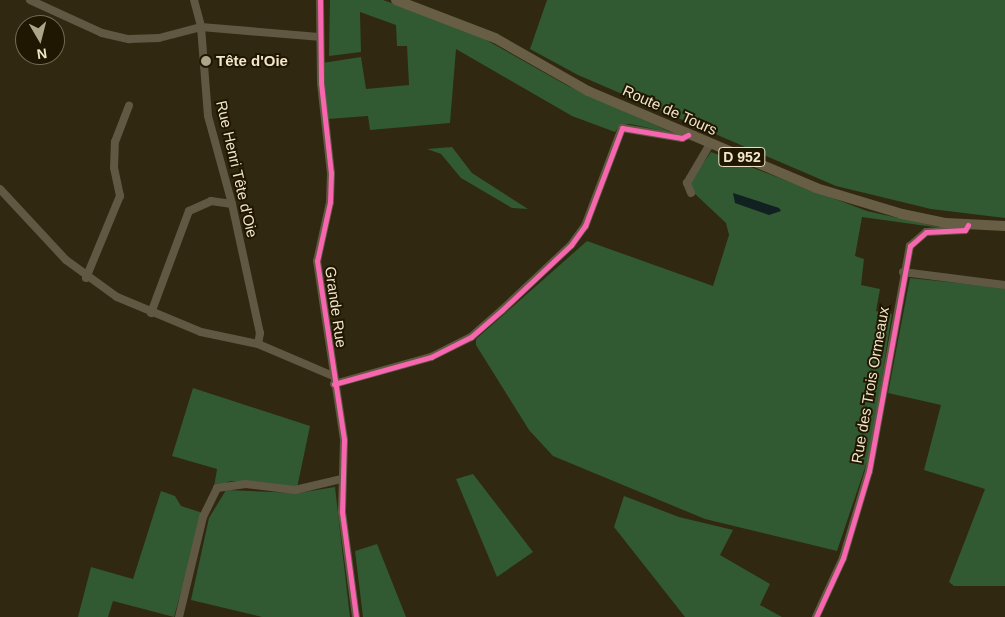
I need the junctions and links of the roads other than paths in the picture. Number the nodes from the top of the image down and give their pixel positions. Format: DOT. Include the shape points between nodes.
graph roads {
  1 [pos="30,0"];
  2 [pos="194,0"];
  3 [pos="320,0"];
  4 [pos="396,0"];
  5 [pos="406,0"];
  6 [pos="422,9"];
  7 [pos="201,27"];
  8 [pos="319,37"];
  9 [pos="129,106"];
  10 [pos="688,135"];
  11 [pos="710,144"];
  12 [pos="0,189"];
  13 [pos="691,193"];
  14 [pos="232,204"];
  15 [pos="968,225"];
  16 [pos="1005,226"];
  17 [pos="904,272"];
  18 [pos="86,278"];
  19 [pos="1005,285"];
  20 [pos="151,313"];
  21 [pos="258,344"];
  22 [pos="333,376"];
  23 [pos="334,384"];
  24 [pos="341,479"];
  25 [pos="179,617"];
  26 [pos="356,617"];
  27 [pos="816,617"];
  1 -- 7 [label="street" via="102,33 129,39 159,38"];
  2 -- 7 [label="street, Rue Henri Tête d'Oie"];
  3 -- 8 [label="street, Grande Rue"];
  4 -- 6 [label="main road, Route de Tours / D 952"];
  5 -- 6 [label="main road, Route de Tours / D 952"];
  6 -- 10 [label="main road, Route de Tours / D 952" via="495,38 588,91"];
  7 -- 8 [label="street"];
  7 -- 14 [label="street, Rue Henri Tête d'Oie" via="208,116"];
  8 -- 22 [label="street, Grande Rue" via="331,188 317,261"];
  9 -- 18 [label="street" via="114,142 114,168 120,196"];
  10 -- 11 [label="main road, Route de Tours / D 952"];
  10 -- 23 [label="street" via="682,138 622,128 585,226 571,245 502,310 471,337 431,357"];
  11 -- 13 [label="street" via="687,184"];
  11 -- 15 [label="main road, Route de Tours / D 952" via="856,202"];
  12 -- 18 [label="street" via="33,229"];
  14 -- 20 [label="street" via="211,201 189,211"];
  14 -- 21 [label="street, Rue Henri Tête d'Oie" via="260,333"];
  15 -- 16 [label="main road, Route de Tours / D 952"];
  15 -- 17 [label="street, Rue des Trois Ormeaux" via="965,230 926,232 915,238"];
  17 -- 19 [label="street"];
  17 -- 27 [label="street, Rue des Trois Ormeaux" via="869,471 842,558"];
  18 -- 20 [label="street"];
  20 -- 21 [label="street" via="201,332"];
  21 -- 22 [label="street"];
  22 -- 23 [label="street, Grande Rue"];
  23 -- 24 [label="street, Grande Rue" via="344,440"];
  24 -- 25 [label="street" via="295,490 246,484 217,488 203,517"];
  24 -- 26 [label="street, Grande Rue"];
}
